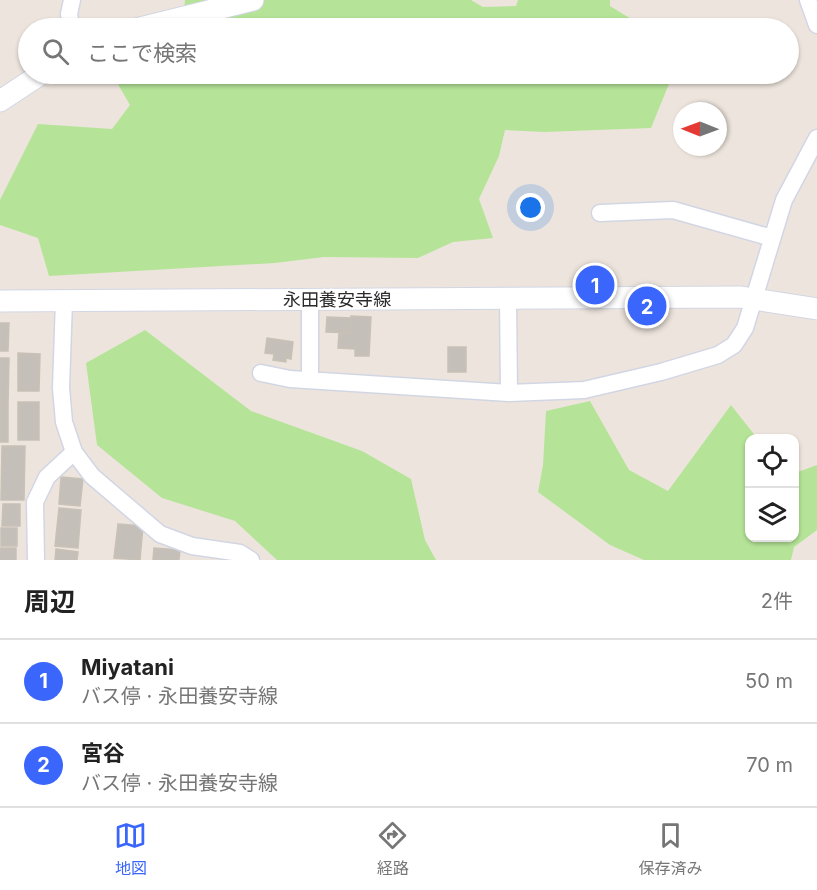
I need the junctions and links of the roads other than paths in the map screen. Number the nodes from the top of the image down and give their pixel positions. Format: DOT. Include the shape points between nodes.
graph roads {
  1 [pos="72,0"];
  2 [pos="254,0"];
  3 [pos="808,0"];
  4 [pos="70,18"];
  5 [pos="181,18"];
  6 [pos="817,25"];
  7 [pos="26,84"];
  8 [pos="0,101"];
  9 [pos="817,138"];
  10 [pos="600,213"];
  11 [pos="772,238"];
  12 [pos="508,297"];
  13 [pos="754,298"];
  14 [pos="310,299"];
  15 [pos="64,300"];
  16 [pos="0,301"];
  17 [pos="817,309"];
  18 [pos="261,373"];
  19 [pos="310,380"];
  20 [pos="509,393"];
  21 [pos="75,452"];
  22 [pos="36,560"];
  23 [pos="251,560"];
  1 -- 4 [label="street"];
  2 -- 5 [label="street"];
  3 -- 6 [label="street"];
  7 -- 8 [label="street"];
  9 -- 11 [label="street" via="784,200"];
  10 -- 11 [label="street" via="674,210"];
  11 -- 13 [label="street"];
  12 -- 13 [label="street, 永田養安寺線"];
  12 -- 14 [label="street, 永田養安寺線"];
  12 -- 20 [label="street"];
  13 -- 17 [label="street, 永田養安寺線"];
  13 -- 20 [label="street" via="745,328 734,345 718,355 584,390"];
  14 -- 15 [label="street, 永田養安寺線"];
  14 -- 19 [label="street"];
  15 -- 16 [label="street, 永田養安寺線"];
  15 -- 21 [label="street" via="64,422"];
  18 -- 19 [label="street"];
  19 -- 20 [label="street"];
  21 -- 22 [label="street" via="47,477 35,502"];
  21 -- 23 [label="street" via="92,476 160,534 192,546 240,553"];
}
